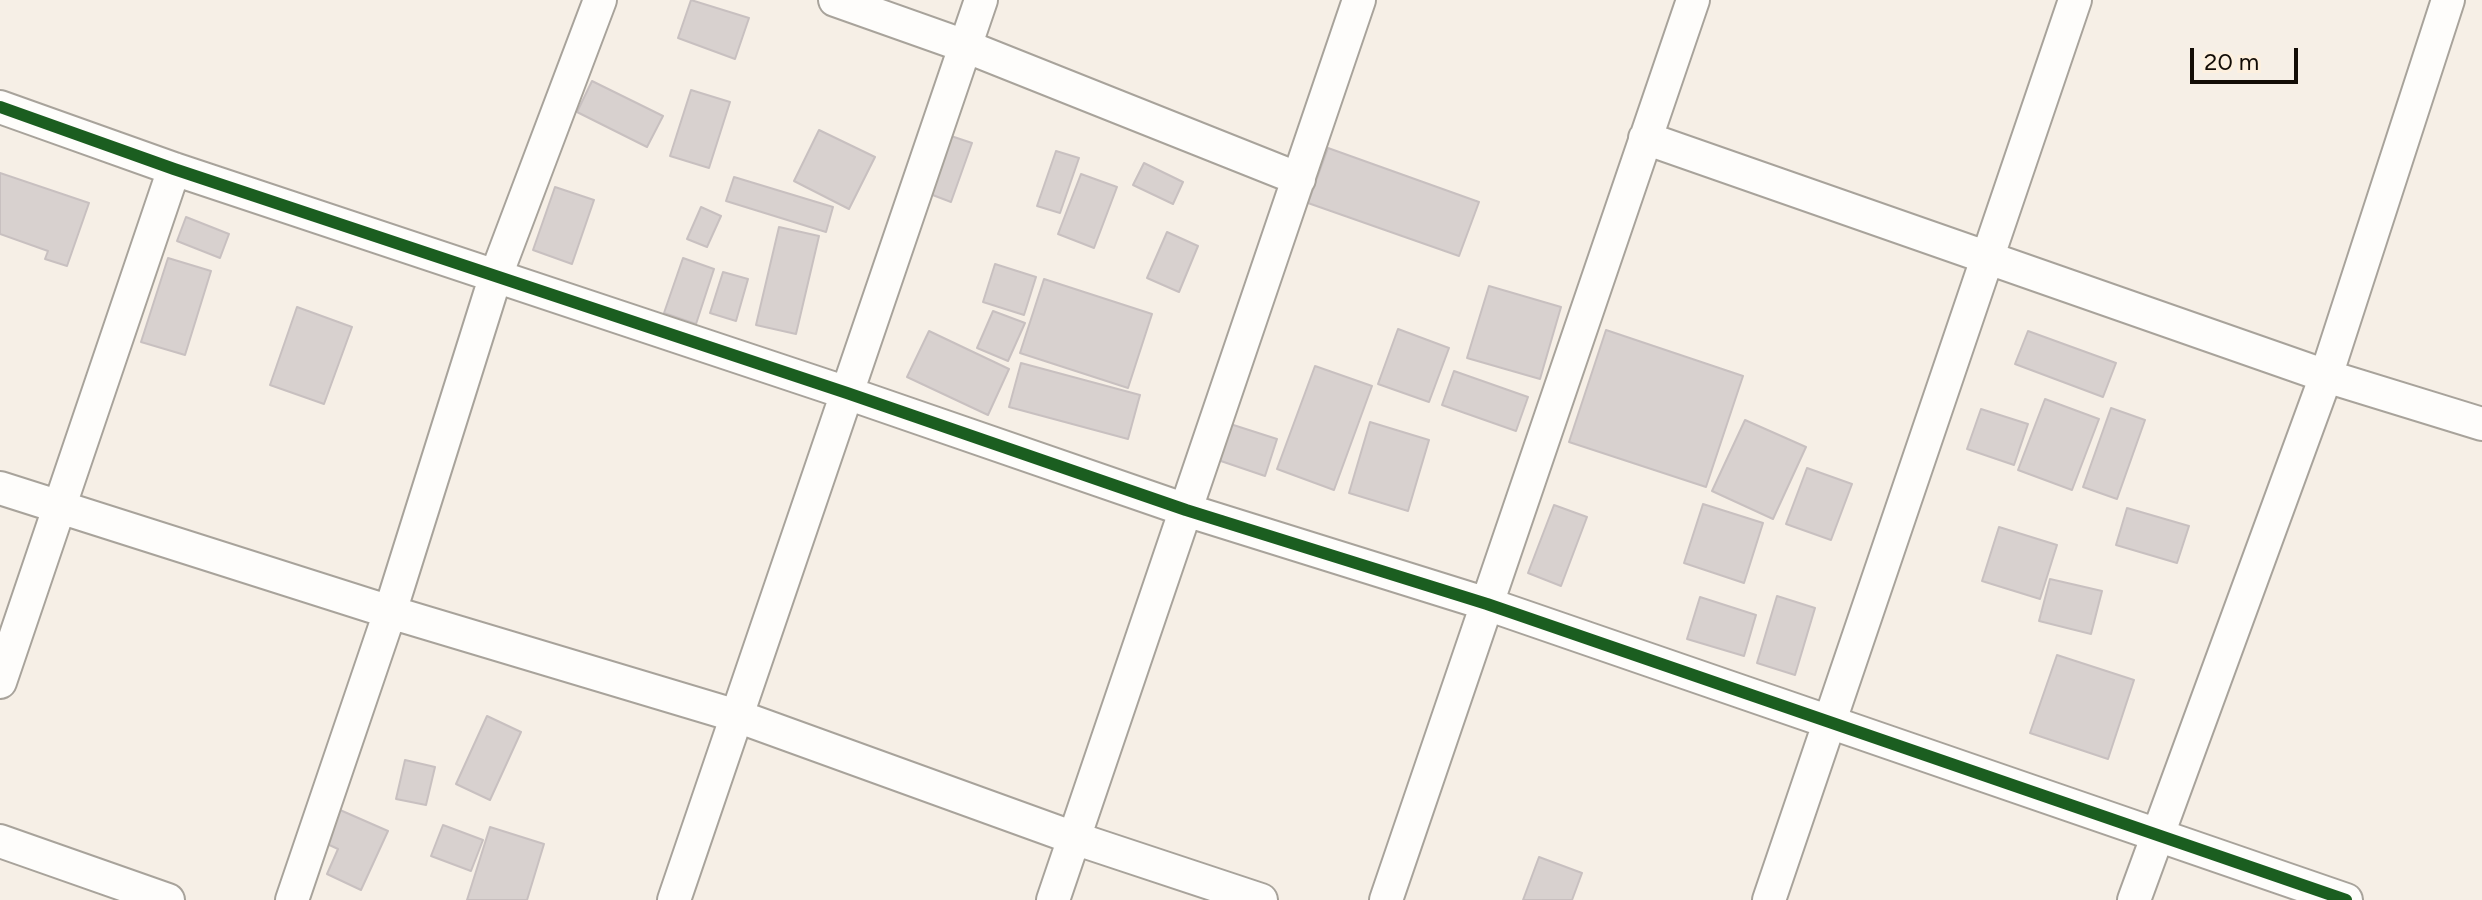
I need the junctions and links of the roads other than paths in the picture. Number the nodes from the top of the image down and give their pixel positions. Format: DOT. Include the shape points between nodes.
graph roads {
  1 [pos="600,0"];
  2 [pos="835,0"];
  3 [pos="981,0"];
  4 [pos="1359,0"];
  5 [pos="1693,0"];
  6 [pos="2075,0"];
  7 [pos="2448,0"];
  8 [pos="965,46"];
  9 [pos="0,107"];
  10 [pos="1645,138"];
  11 [pos="174,169"];
  12 [pos="1299,179"];
  13 [pos="1988,257"];
  14 [pos="495,278"];
  15 [pos="2326,376"];
  16 [pos="847,393"];
  17 [pos="2482,424"];
  18 [pos="0,488"];
  19 [pos="59,508"];
  20 [pos="1186,510"];
  21 [pos="1487,604"];
  22 [pos="390,612"];
  23 [pos="0,682"];
  24 [pos="737,716"];
  25 [pos="1829,723"];
  26 [pos="2158,835"];
  27 [pos="1074,838"];
  28 [pos="0,841"];
  29 [pos="168,900"];
  30 [pos="292,900"];
  31 [pos="674,900"];
  32 [pos="1053,900"];
  33 [pos="1261,900"];
  34 [pos="1386,900"];
  35 [pos="1769,900"];
  36 [pos="2134,900"];
  37 [pos="2346,900"];
  1 -- 14 [label="street"];
  2 -- 8 [label="street"];
  3 -- 8 [label="street"];
  4 -- 12 [label="street"];
  5 -- 10 [label="street"];
  6 -- 13 [label="street"];
  7 -- 15 [label="street"];
  8 -- 12 [label="street"];
  8 -- 16 [label="street"];
  9 -- 11 [label="street"];
  10 -- 13 [label="street"];
  10 -- 21 [label="street"];
  11 -- 14 [label="street"];
  11 -- 19 [label="street"];
  12 -- 20 [label="street"];
  13 -- 15 [label="street"];
  13 -- 25 [label="street"];
  14 -- 16 [label="street"];
  14 -- 22 [label="street"];
  15 -- 17 [label="street"];
  15 -- 26 [label="street"];
  16 -- 20 [label="street"];
  16 -- 24 [label="street"];
  18 -- 19 [label="street"];
  19 -- 22 [label="street"];
  19 -- 23 [label="street"];
  20 -- 21 [label="street"];
  20 -- 27 [label="street"];
  21 -- 25 [label="street"];
  21 -- 34 [label="street"];
  22 -- 24 [label="street"];
  22 -- 30 [label="street"];
  24 -- 27 [label="street"];
  24 -- 31 [label="street"];
  25 -- 26 [label="street"];
  25 -- 35 [label="street"];
  26 -- 36 [label="street"];
  26 -- 37 [label="street"];
  27 -- 32 [label="street"];
  27 -- 33 [label="street"];
  28 -- 29 [label="street"];
}
